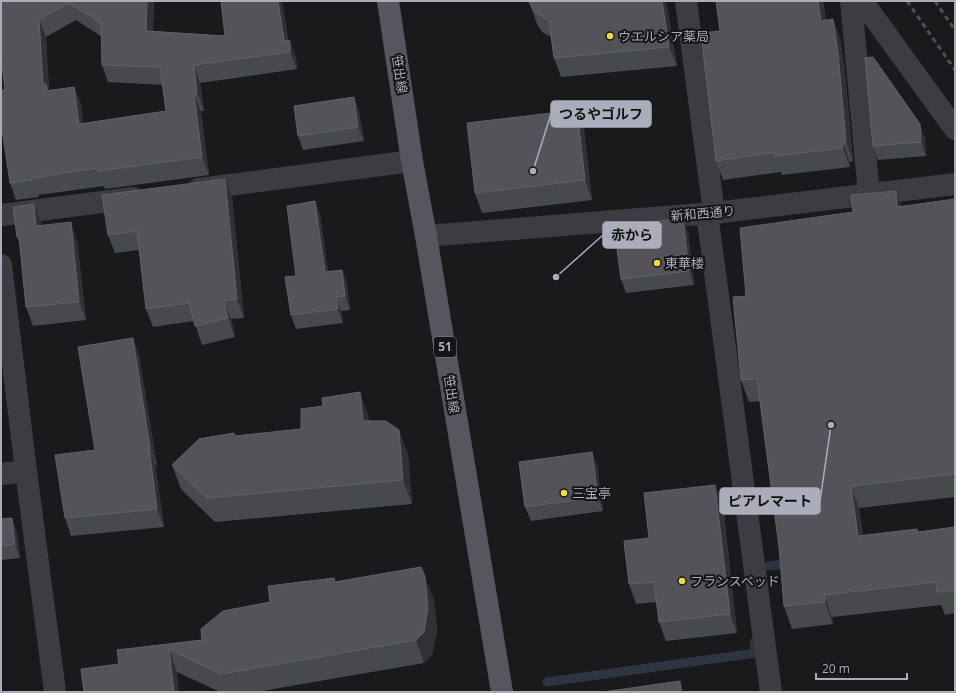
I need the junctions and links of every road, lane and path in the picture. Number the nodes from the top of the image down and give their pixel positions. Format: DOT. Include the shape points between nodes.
graph roads {
  1 [pos="388,1"];
  2 [pos="686,1"];
  3 [pos="851,1"];
  4 [pos="862,1"];
  5 [pos="955,129"];
  6 [pos="412,161"];
  7 [pos="955,184"];
  8 [pos="183,191"];
  9 [pos="869,194"];
  10 [pos="151,195"];
  11 [pos="711,213"];
  12 [pos="1,215"];
  13 [pos="426,236"];
  14 [pos="1,266"];
  15 [pos="26,471"];
  16 [pos="1,474"];
  17 [pos="55,692"];
  18 [pos="502,692"];
  19 [pos="771,692"];
  1 -- 6 [label="main road, 笹出線 / 51"];
  2 -- 11 [label="street"];
  3 -- 9 [label="street"];
  4 -- 5 [label="street"];
  6 -- 8 [label="street"];
  6 -- 13 [label="main road, 笹出線 / 51"];
  7 -- 9 [label="street, 新和西通り"];
  9 -- 11 [label="street, 新和西通り"];
  10 -- 12 [label="street"];
  11 -- 13 [label="street, 新和西通り"];
  11 -- 19 [label="street"];
  13 -- 18 [label="main road, 笹出線 / 51"];
  14 -- 15 [label="street"];
  15 -- 16 [label="street"];
  15 -- 17 [label="street"];
}
